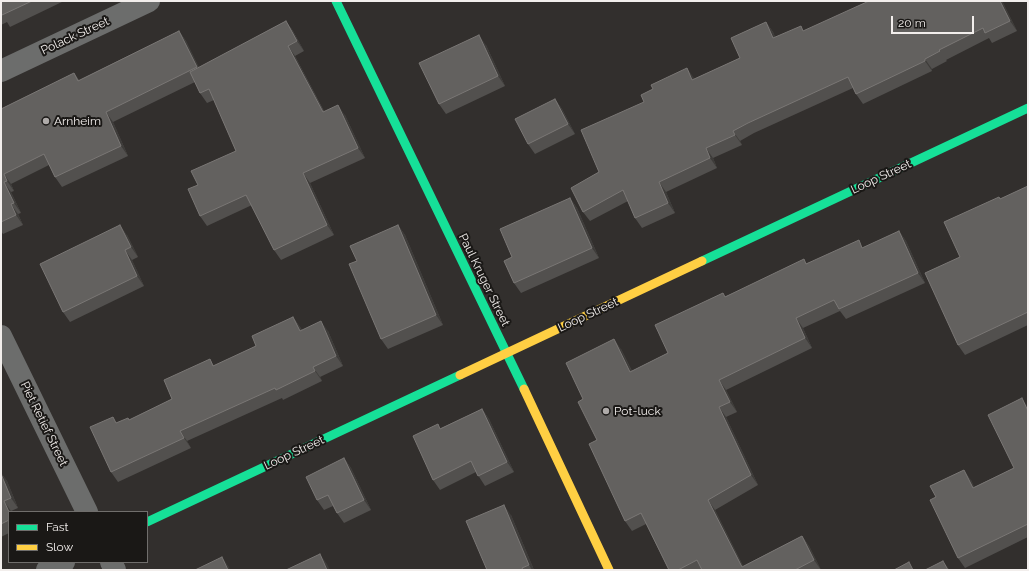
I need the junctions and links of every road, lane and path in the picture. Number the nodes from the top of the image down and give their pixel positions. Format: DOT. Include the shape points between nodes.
graph roads {
  1 [pos="149,1"];
  2 [pos="336,1"];
  3 [pos="1,71"];
  4 [pos="1028,108"];
  5 [pos="1,336"];
  6 [pos="507,353"];
  7 [pos="88,511"];
  8 [pos="148,522"];
  9 [pos="62,563"];
  10 [pos="47,570"];
  11 [pos="609,570"];
  1 -- 3 [label="street, Polack Street"];
  2 -- 6 [label="street, Paul Kruger Street"];
  4 -- 6 [label="street, Loop Street"];
  5 -- 7 [label="street, Piet Retief Street"];
  6 -- 8 [label="street, Loop Street"];
  6 -- 11 [label="street, Paul Kruger Street"];
  9 -- 10 [label="street"];
}
